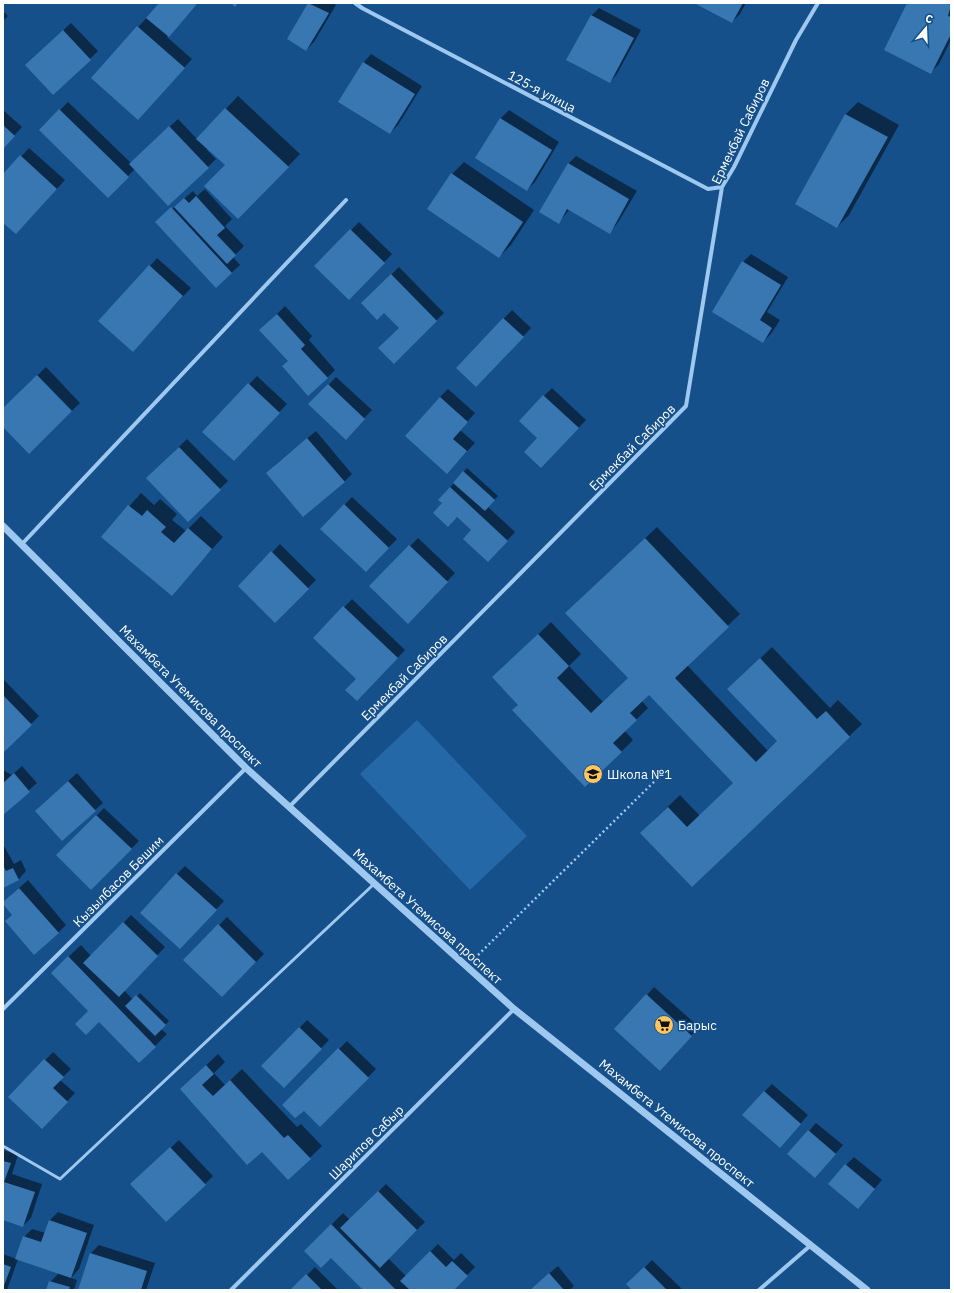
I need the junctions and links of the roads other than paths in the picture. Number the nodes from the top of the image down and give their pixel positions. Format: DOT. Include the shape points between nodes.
graph roads {
  1 [pos="355,3"];
  2 [pos="818,3"];
  3 [pos="722,187"];
  4 [pos="346,200"];
  5 [pos="3,526"];
  6 [pos="22,544"];
  7 [pos="246,768"];
  8 [pos="289,807"];
  9 [pos="374,884"];
  10 [pos="3,1009"];
  11 [pos="514,1009"];
  12 [pos="3,1146"];
  13 [pos="811,1245"];
  14 [pos="231,1290"];
  15 [pos="759,1290"];
  16 [pos="867,1290"];
  1 -- 3 [label="street, 125-я улица" via="708,189"];
  2 -- 3 [label="street, Ермекбай Сабиров" via="796,40"];
  3 -- 8 [label="street, Ермекбай Сабиров" via="686,406"];
  4 -- 6 [label="street"];
  5 -- 6 [label="street, Махамбета Утемисова проспект"];
  6 -- 7 [label="street, Махамбета Утемисова проспект"];
  7 -- 8 [label="street, Махамбета Утемисова проспект"];
  7 -- 10 [label="street, Кызылбасов Бешим"];
  8 -- 9 [label="street, Махамбета Утемисова проспект"];
  9 -- 11 [label="street, Махамбета Утемисова проспект"];
  9 -- 12 [label="lane" via="60,1179"];
  11 -- 13 [label="street, Махамбета Утемисова проспект"];
  11 -- 14 [label="street, Шарипов Сабыр"];
  13 -- 15 [label="street"];
  13 -- 16 [label="street, Махамбета Утемисова проспект"];
}
